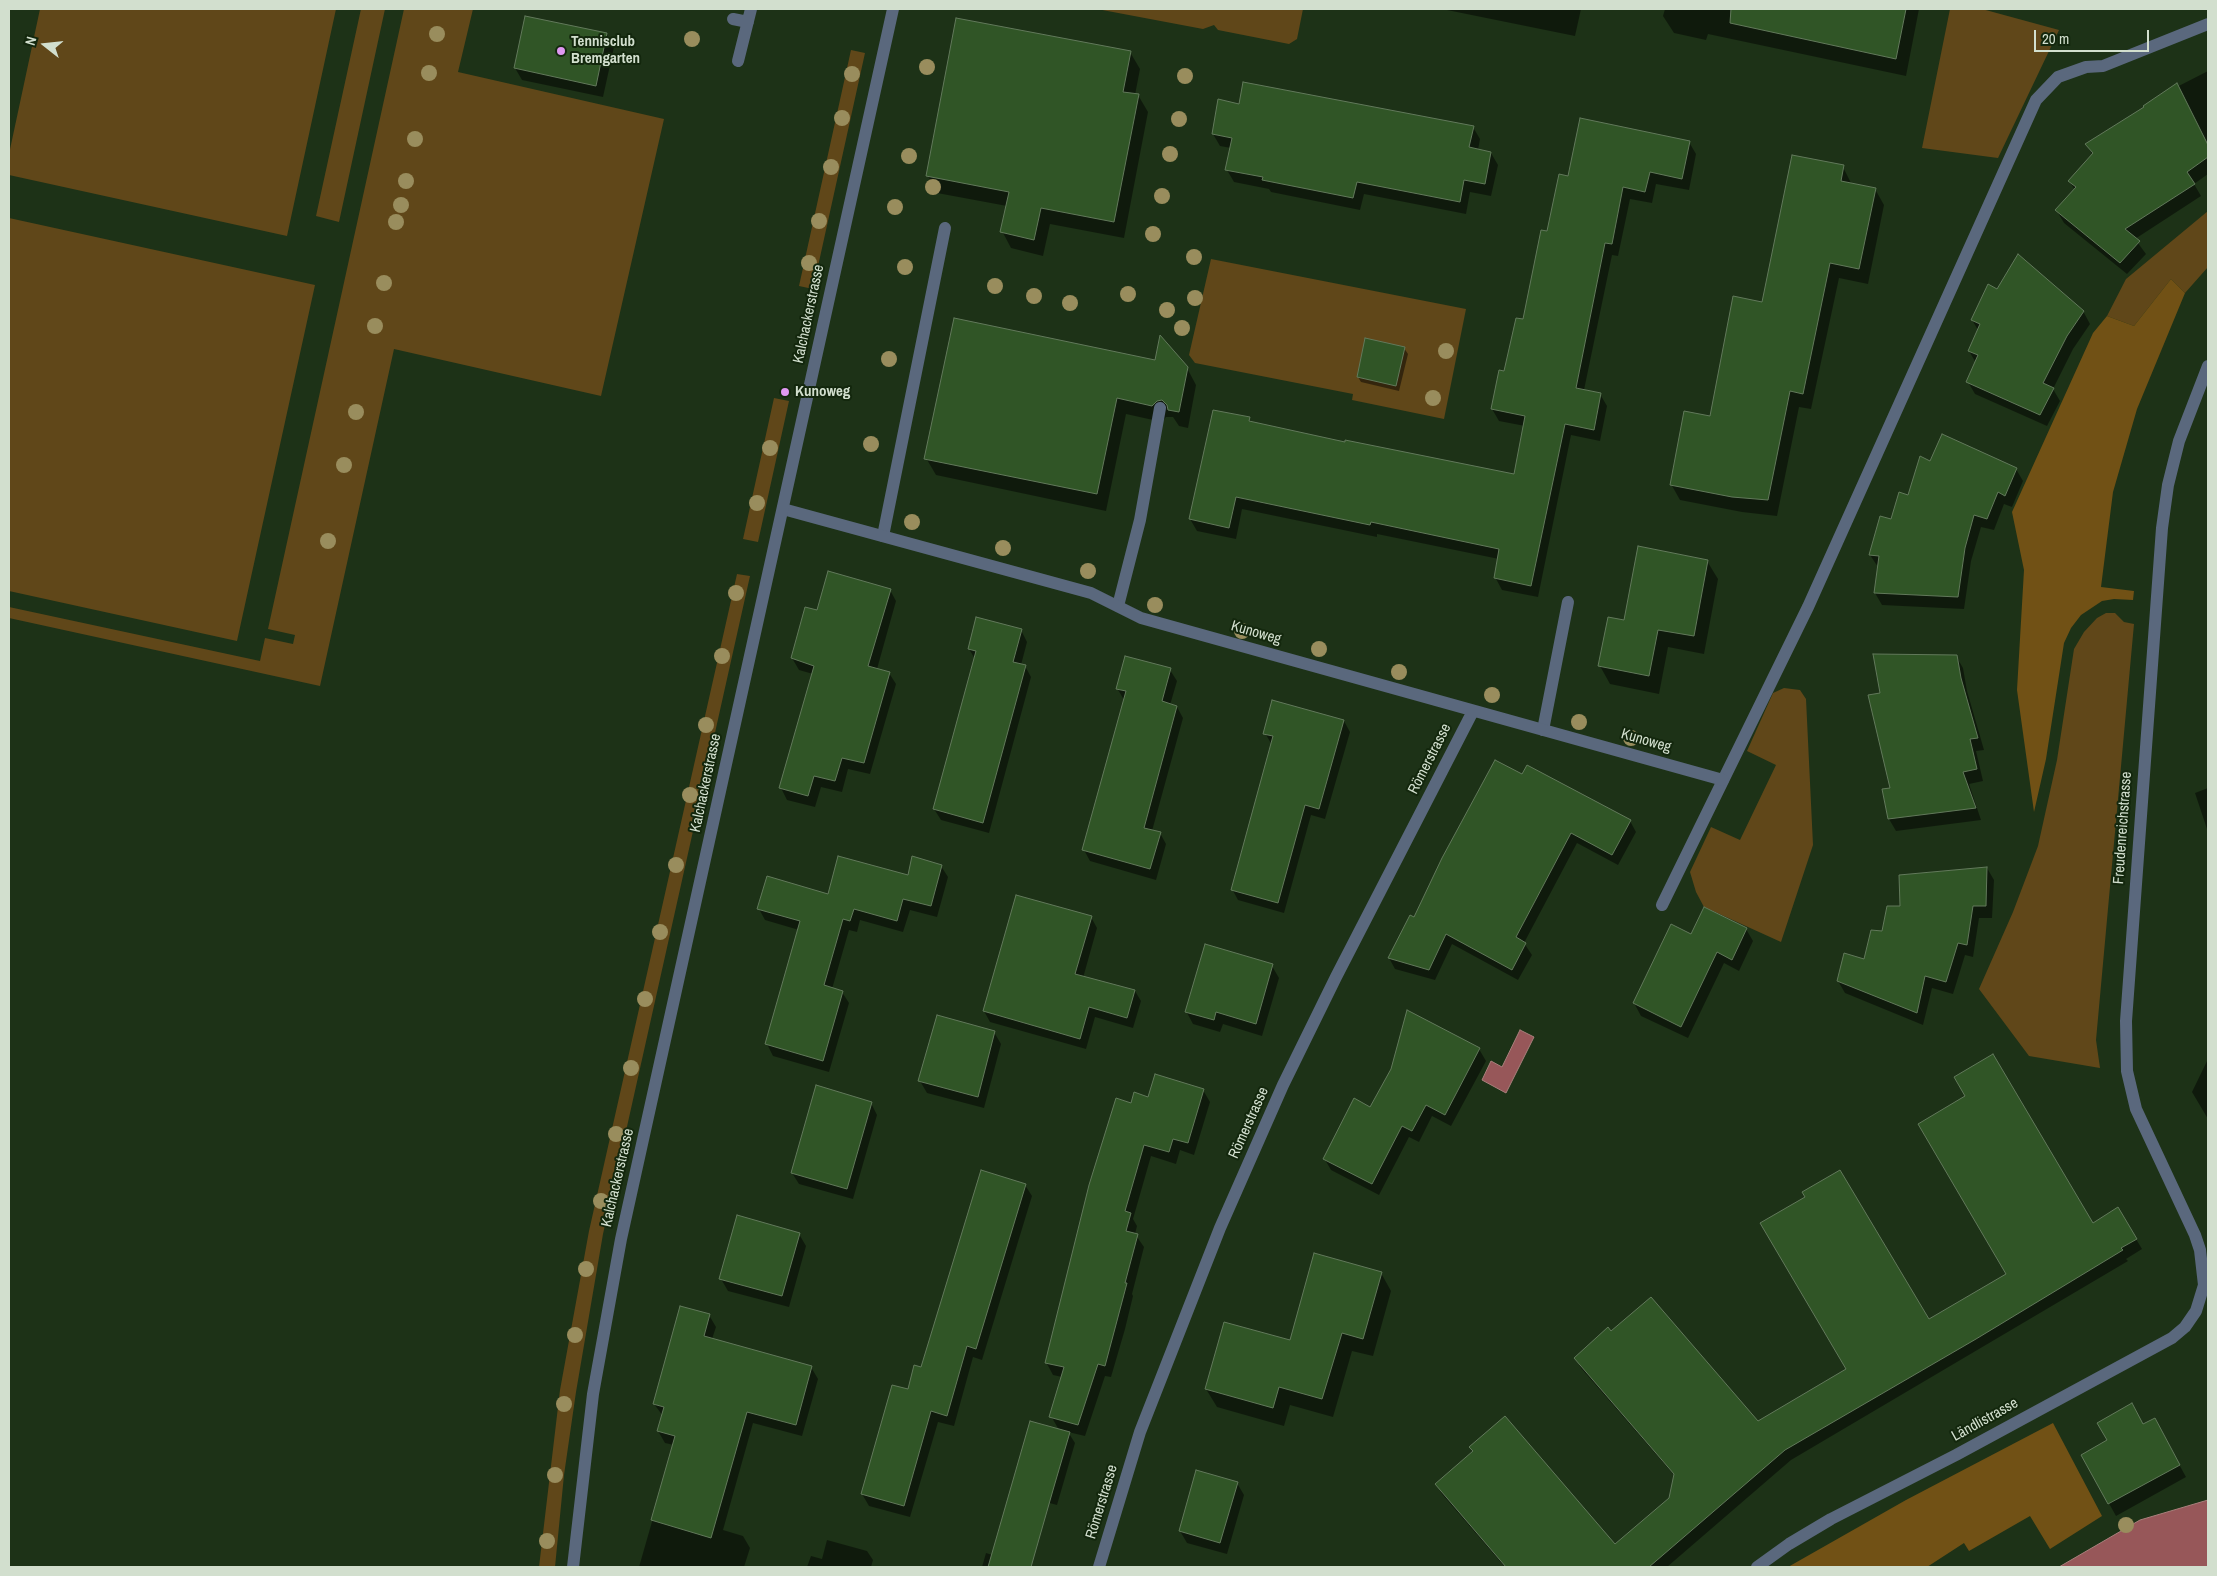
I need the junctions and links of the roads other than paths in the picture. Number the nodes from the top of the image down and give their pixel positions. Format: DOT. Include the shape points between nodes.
graph roads {
  1 [pos="751,9"];
  2 [pos="893,9"];
  3 [pos="733,19"];
  4 [pos="748,22"];
  5 [pos="2208,24"];
  6 [pos="738,62"];
  7 [pos="945,228"];
  8 [pos="2208,366"];
  9 [pos="1160,408"];
  10 [pos="783,509"];
  11 [pos="883,536"];
  12 [pos="1568,602"];
  13 [pos="1118,606"];
  14 [pos="1473,711"];
  15 [pos="1543,730"];
  16 [pos="1723,780"];
  17 [pos="1662,905"];
  18 [pos="2206,1285"];
  19 [pos="573,1567"];
  20 [pos="1099,1567"];
  21 [pos="1757,1567"];
  1 -- 4 [label="street"];
  2 -- 10 [label="street, Kalchackerstrasse"];
  3 -- 4 [label="street"];
  4 -- 6 [label="street"];
  5 -- 16 [label="street" via="2103,66 2086,66 2058,77 2036,100 1808,607"];
  7 -- 11 [label="street"];
  8 -- 18 [label="street, Freudenreichstrasse" via="2179,441 2162,528 2126,1022 2127,1071 2136,1109 2196,1235"];
  9 -- 13 [label="street" via="1140,520"];
  10 -- 11 [label="street, Kunoweg"];
  10 -- 19 [label="street, Kalchackerstrasse" via="621,1239 593,1394"];
  11 -- 13 [label="street, Kunoweg" via="1091,593"];
  12 -- 15 [label="street"];
  13 -- 14 [label="street, Kunoweg" via="1141,618"];
  14 -- 15 [label="street, Kunoweg"];
  14 -- 20 [label="street, Römerstrasse" via="1336,977 1220,1228 1140,1432"];
  15 -- 16 [label="street, Kunoweg"];
  16 -- 17 [label="street"];
  18 -- 21 [label="street, Ländlistrasse" via="2196,1311 2172,1338 1831,1519"];
}
